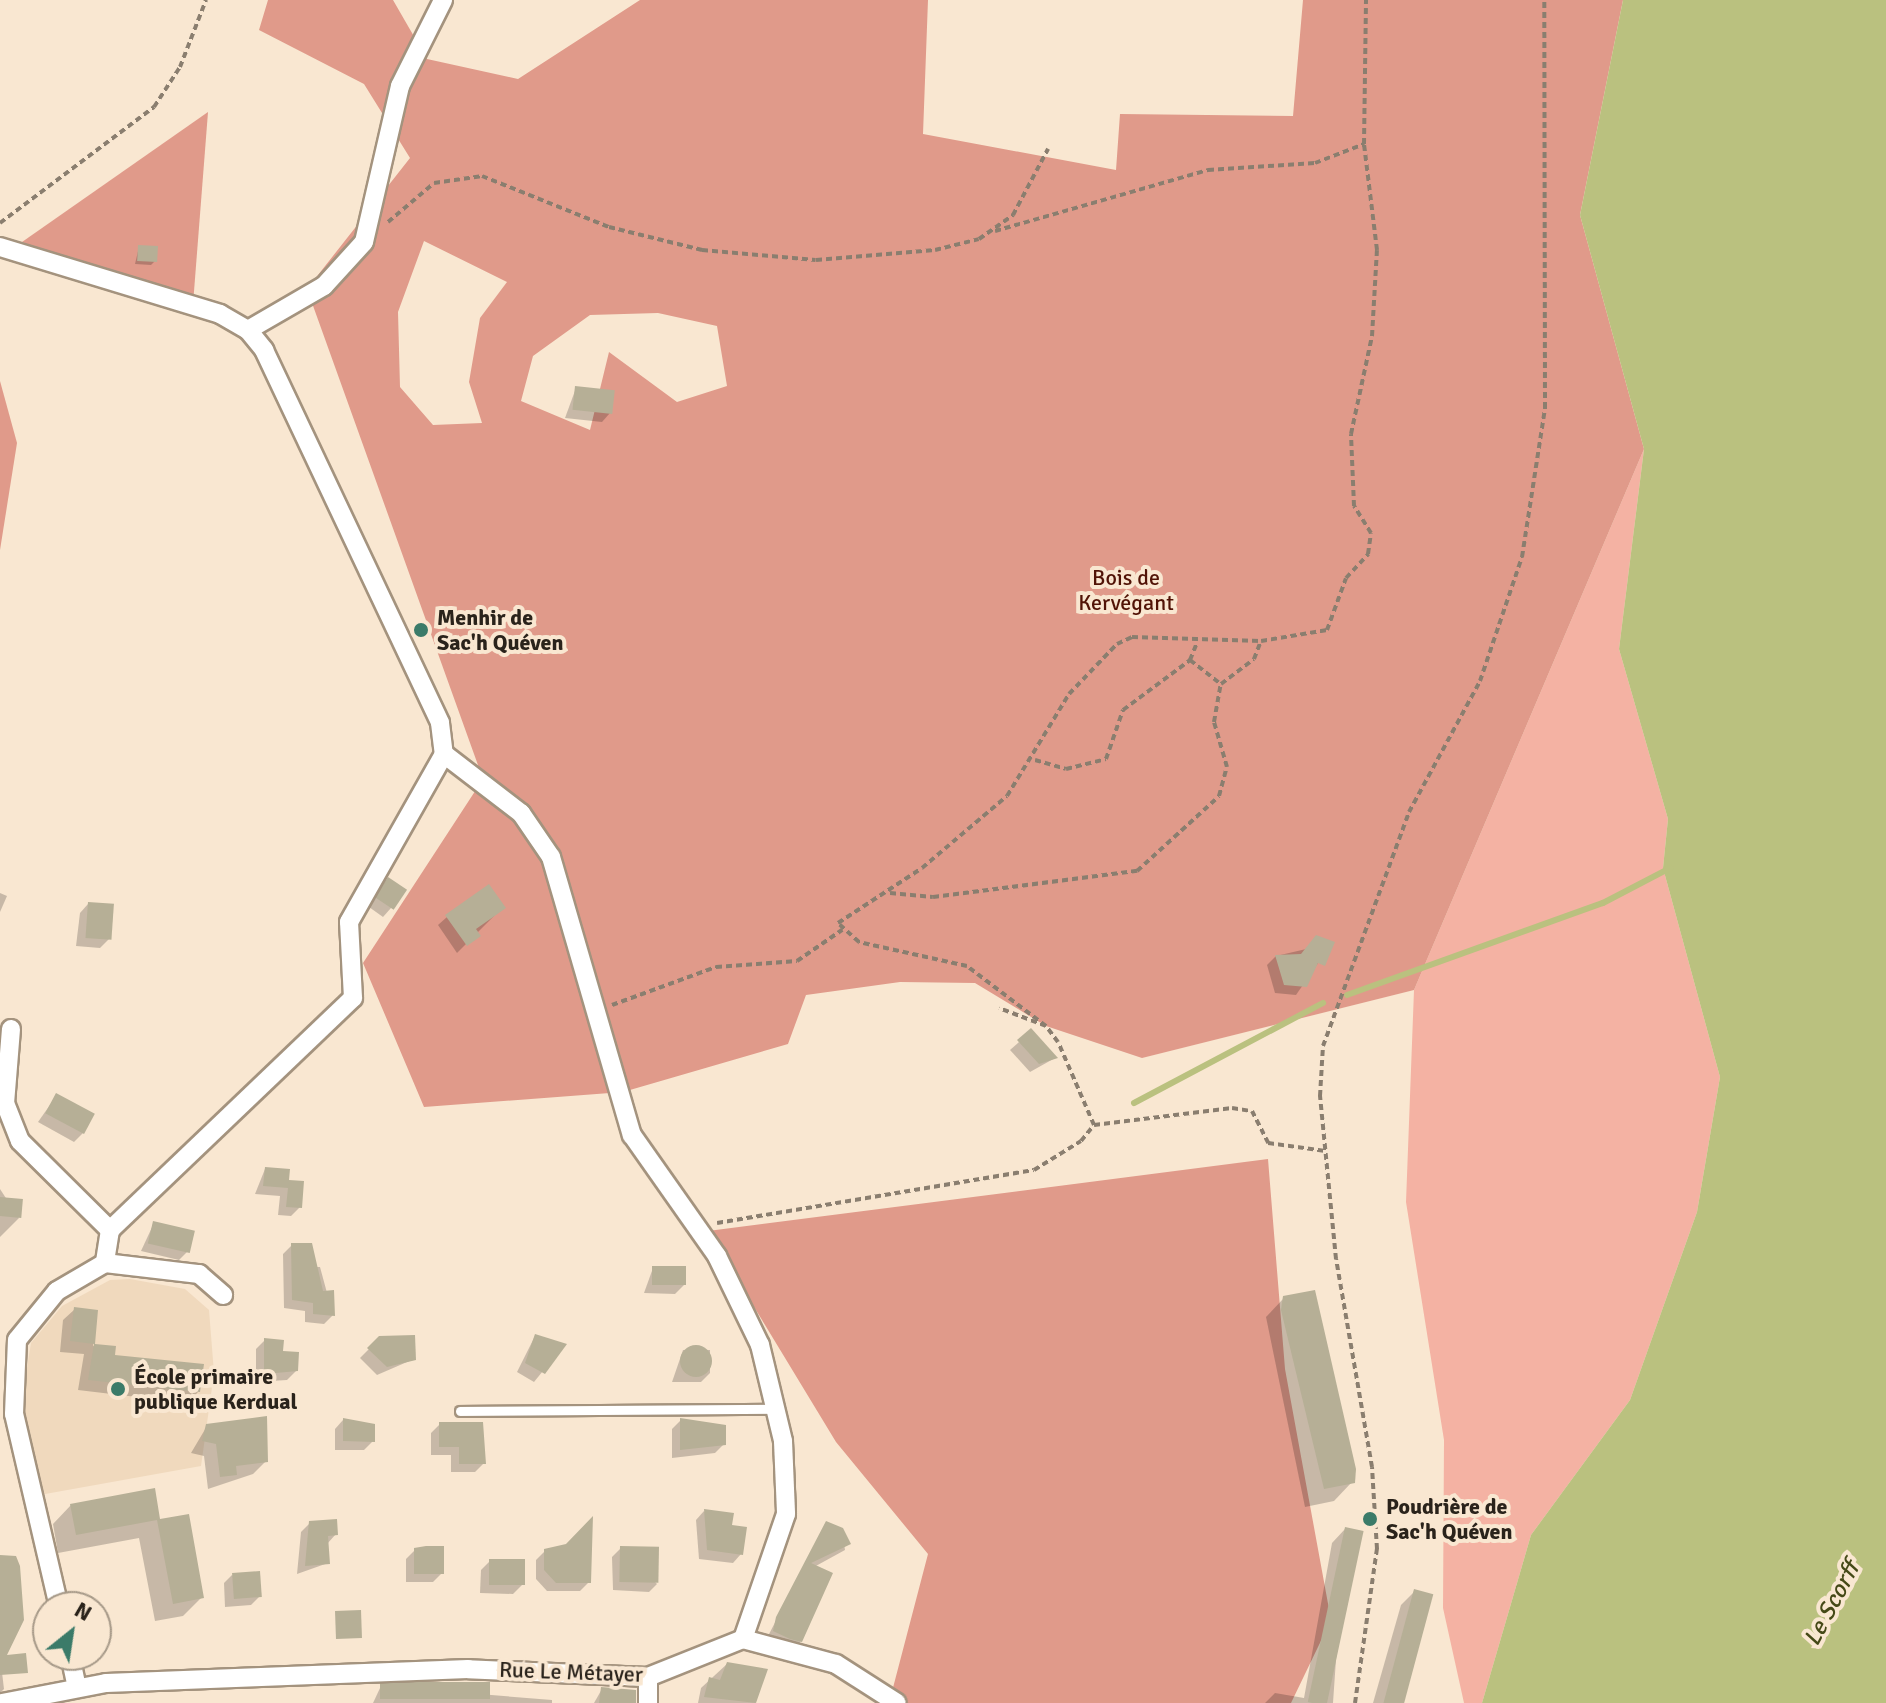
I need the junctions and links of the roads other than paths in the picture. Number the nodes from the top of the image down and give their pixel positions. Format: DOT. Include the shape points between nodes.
graph roads {
  1 [pos="443,0"];
  2 [pos="0,247"];
  3 [pos="248,330"];
  4 [pos="444,754"];
  5 [pos="11,1029"];
  6 [pos="110,1230"];
  7 [pos="105,1263"];
  8 [pos="223,1295"];
  9 [pos="5,1380"];
  10 [pos="774,1409"];
  11 [pos="460,1411"];
  12 [pos="55,1591"];
  13 [pos="743,1639"];
  14 [pos="73,1671"];
  15 [pos="648,1677"];
  16 [pos="76,1684"];
  17 [pos="2,1703"];
  18 [pos="648,1703"];
  19 [pos="897,1703"];
  1 -- 3 [label="street" via="400,86 364,242 324,286"];
  2 -- 3 [label="street" via="220,314"];
  3 -- 4 [label="street" via="440,723"];
  4 -- 6 [label="street" via="349,922 353,998"];
  4 -- 10 [label="street" via="521,813 551,857 632,1135 742,1302"];
  5 -- 6 [label="street" via="5,1103 20,1141"];
  6 -- 7 [label="street"];
  7 -- 8 [label="street" via="199,1274"];
  7 -- 9 [label="street" via="57,1291 17,1340"];
  9 -- 12 [label="street"];
  10 -- 11 [label="lane"];
  10 -- 13 [label="street" via="786,1514"];
  13 -- 15 [label="street, Rue Le Métayer"];
  13 -- 19 [label="street" via="836,1664"];
  14 -- 16 [label="street"];
  15 -- 16 [label="street, Rue Le Métayer" via="468,1669"];
  15 -- 18 [label="street"];
  16 -- 17 [label="street, Rue Le Métayer"];
}
